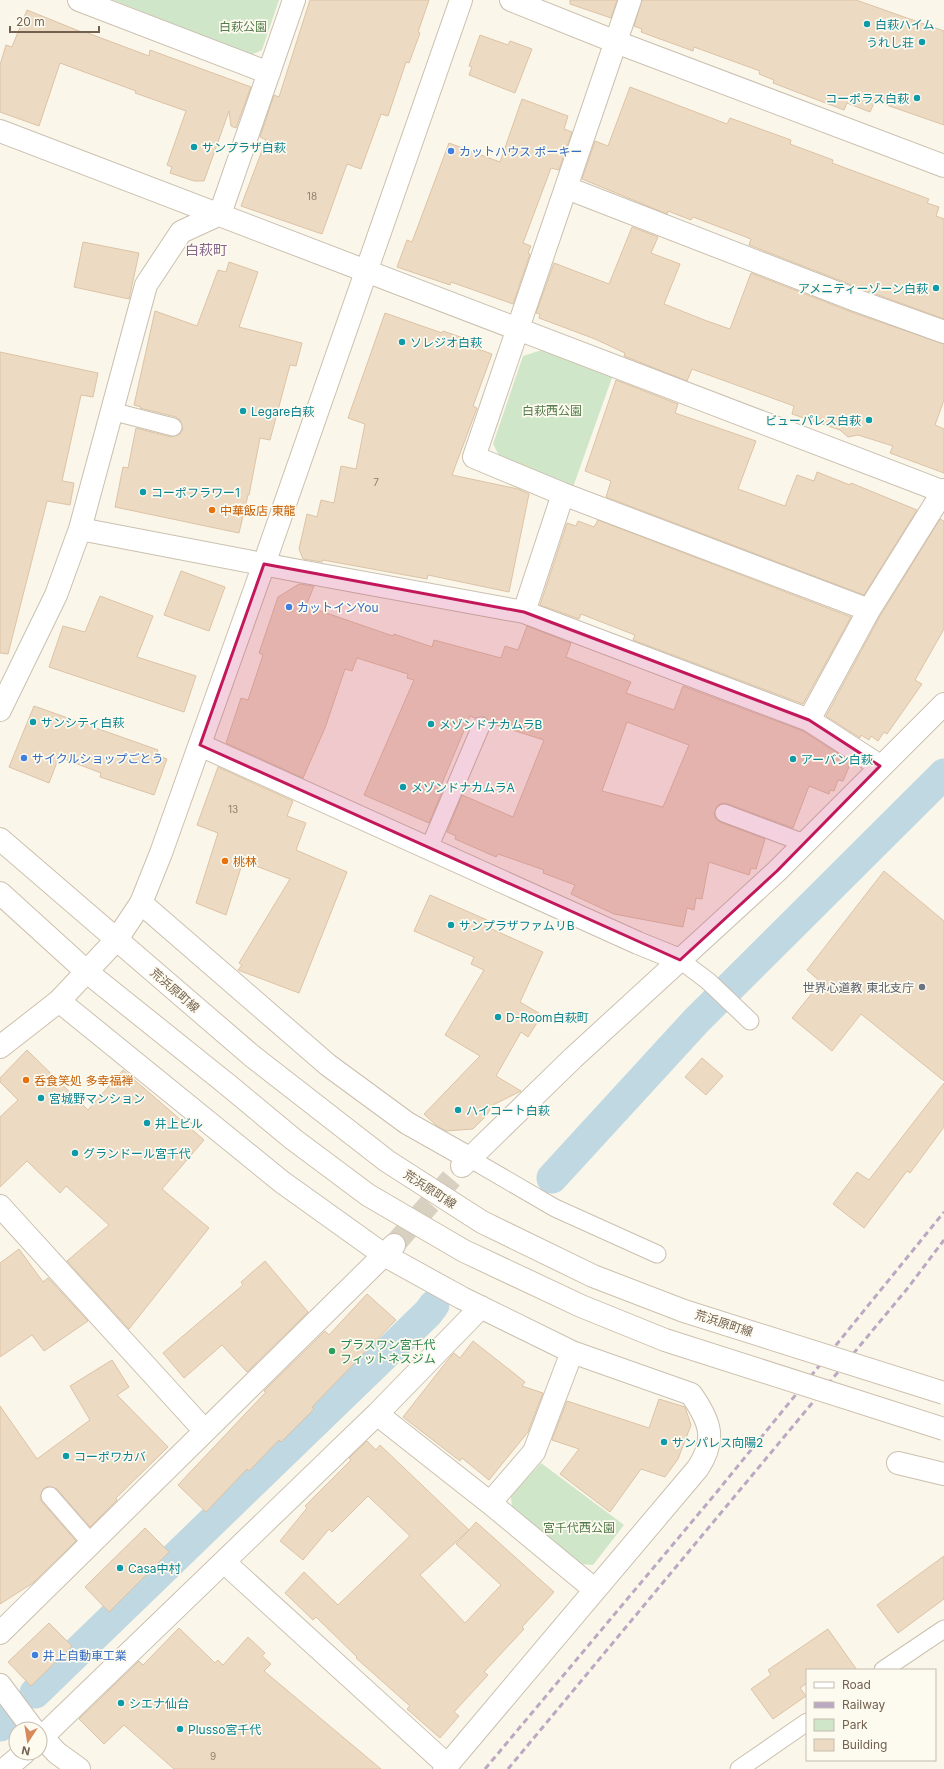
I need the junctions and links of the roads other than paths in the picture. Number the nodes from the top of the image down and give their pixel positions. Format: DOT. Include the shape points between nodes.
graph roads {
  1 [pos="79,0"];
  2 [pos="294,0"];
  3 [pos="460,0"];
  4 [pos="511,0"];
  5 [pos="630,0"];
  6 [pos="616,42"];
  7 [pos="269,72"];
  8 [pos="0,131"];
  9 [pos="944,166"];
  10 [pos="567,188"];
  11 [pos="220,214"];
  12 [pos="366,272"];
  13 [pos="518,329"];
  14 [pos="944,332"];
  15 [pos="111,411"];
  16 [pos="173,427"];
  17 [pos="944,491"];
  18 [pos="563,494"];
  19 [pos="80,529"];
  20 [pos="264,564"];
  21 [pos="869,610"];
  22 [pos="524,612"];
  23 [pos="944,704"];
  24 [pos="0,710"];
  25 [pos="809,720"];
  26 [pos="481,726"];
  27 [pos="200,745"];
  28 [pos="880,766"];
  29 [pos="724,813"];
  30 [pos="0,839"];
  31 [pos="804,843"];
  32 [pos="429,848"];
  33 [pos="0,893"];
  34 [pos="141,903"];
  35 [pos="117,939"];
  36 [pos="680,960"];
  37 [pos="87,972"];
  38 [pos="59,1001"];
  39 [pos="750,1020"];
  40 [pos="0,1047"];
  41 [pos="465,1162"];
  42 [pos="0,1206"];
  43 [pos="389,1250"];
  44 [pos="657,1254"];
  45 [pos="481,1307"];
  46 [pos="572,1352"];
  47 [pos="944,1393"];
  48 [pos="377,1414"];
  49 [pos="944,1429"];
  50 [pos="204,1430"];
  51 [pos="898,1463"];
  52 [pos="944,1474"];
  53 [pos="50,1496"];
  54 [pos="490,1503"];
  55 [pos="91,1543"];
  56 [pos="224,1562"];
  57 [pos="594,1589"];
  58 [pos="944,1628"];
  59 [pos="0,1633"];
  60 [pos="885,1669"];
  61 [pos="1,1688"];
  62 [pos="28,1721"];
  63 [pos="806,1723"];
  64 [pos="48,1727"];
  65 [pos="48,1744"];
  66 [pos="14,1761"];
  67 [pos="445,1767"];
  68 [pos="5,1769"];
  69 [pos="79,1769"];
  70 [pos="739,1769"];
  1 -- 7 [label="street"];
  2 -- 7 [label="street"];
  3 -- 12 [label="street"];
  4 -- 6 [label="street"];
  5 -- 6 [label="street"];
  6 -- 9 [label="street"];
  6 -- 10 [label="street"];
  7 -- 11 [label="street"];
  8 -- 11 [label="street"];
  10 -- 13 [label="street"];
  10 -- 14 [label="street"];
  11 -- 12 [label="street"];
  11 -- 15 [label="street" via="181,232 146,285"];
  12 -- 13 [label="street"];
  12 -- 20 [label="street"];
  13 -- 17 [label="street"];
  13 -- 18 [label="street" via="474,457"];
  15 -- 16 [label="lane"];
  15 -- 19 [label="street"];
  17 -- 21 [label="street"];
  18 -- 21 [label="street"];
  18 -- 22 [label="street"];
  19 -- 20 [label="street"];
  19 -- 24 [label="street" via="56,595"];
  20 -- 22 [label="street"];
  20 -- 27 [label="street"];
  21 -- 25 [label="street"];
  22 -- 25 [label="street"];
  23 -- 28 [label="street"];
  25 -- 28 [label="street"];
  26 -- 32 [label="lane"];
  27 -- 32 [label="street"];
  27 -- 34 [label="street"];
  28 -- 31 [label="street"];
  29 -- 31 [label="lane"];
  30 -- 35 [label="street, 荒浜原町線"];
  31 -- 36 [label="street"];
  32 -- 36 [label="street"];
  33 -- 37 [label="street"];
  34 -- 35 [label="street"];
  34 -- 41 [label="street" via="328,1065"];
  35 -- 37 [label="street"];
  35 -- 47 [label="street, 荒浜原町線, bridge" via="252,1056 387,1161 482,1222 593,1276 684,1311"];
  36 -- 39 [label="lane" via="708,981"];
  36 -- 41 [label="street"];
  37 -- 38 [label="street"];
  37 -- 49 [label="street, bridge" via="293,1139 368,1195 464,1251 581,1306 665,1340"];
  38 -- 40 [label="street"];
  38 -- 43 [label="street" via="282,1182"];
  41 -- 44 [label="lane" via="556,1208"];
  42 -- 50 [label="street"];
  43 -- 45 [label="street"];
  43 -- 50 [label="street"];
  45 -- 46 [label="street"];
  45 -- 48 [label="street"];
  46 -- 54 [label="street" via="534,1452"];
  46 -- 57 [label="street" via="691,1394 709,1426 708,1447 698,1468"];
  48 -- 54 [label="street"];
  48 -- 56 [label="street"];
  50 -- 55 [label="street"];
  51 -- 52 [label="street"];
  53 -- 55 [label="lane"];
  54 -- 57 [label="street"];
  55 -- 59 [label="street"];
  56 -- 64 [label="street"];
  56 -- 67 [label="street"];
  57 -- 67 [label="street"];
  58 -- 60 [label="lane"];
  61 -- 62 [label="street"];
  63 -- 70 [label="lane"];
  65 -- 69 [label="street"];
  66 -- 68 [label="street"];
}
